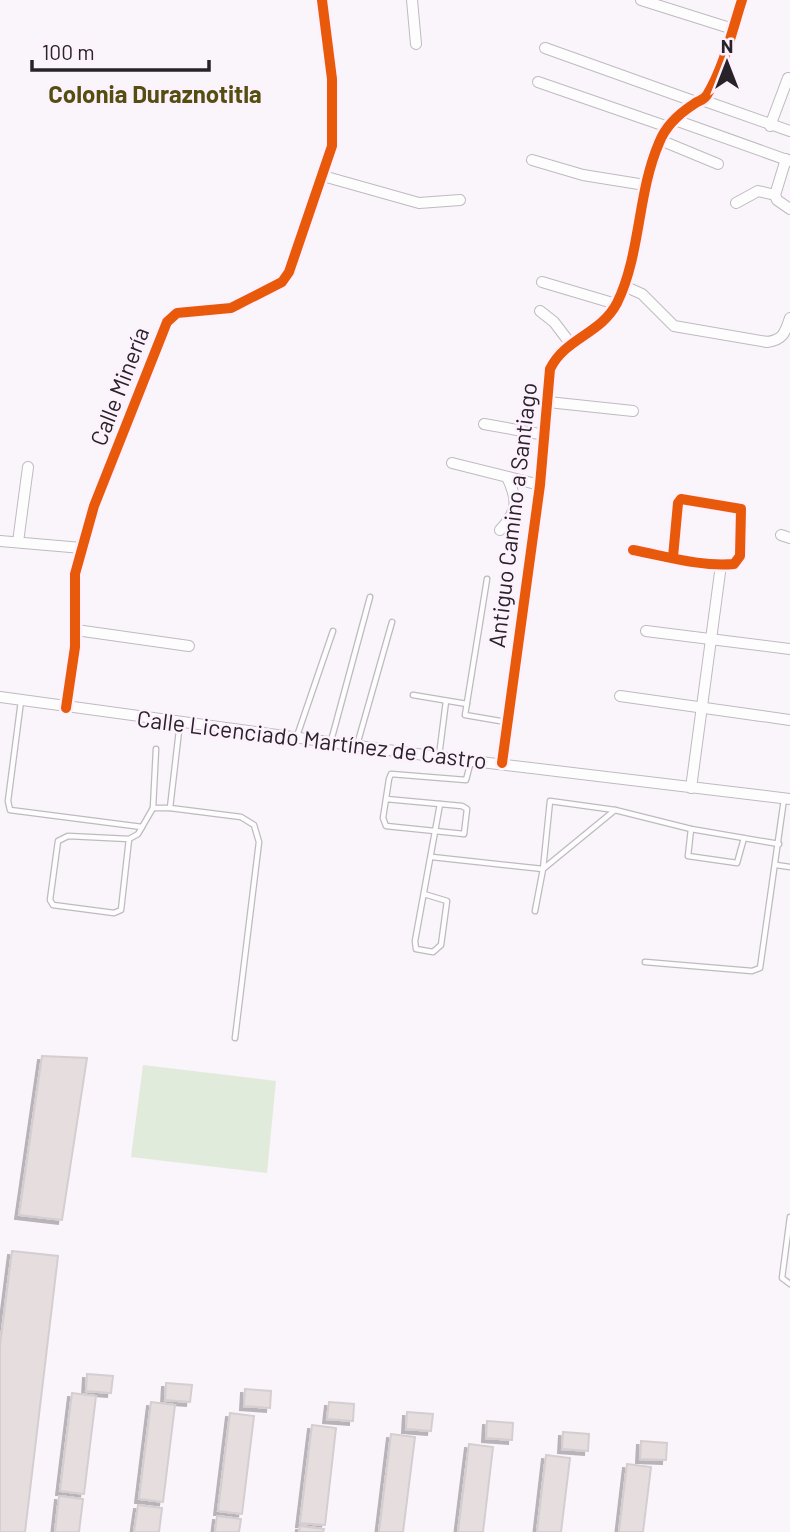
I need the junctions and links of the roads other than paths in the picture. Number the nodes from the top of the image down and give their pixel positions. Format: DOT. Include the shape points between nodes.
graph roads {
  1 [pos="322,0"];
  2 [pos="412,0"];
  3 [pos="641,0"];
  4 [pos="742,0"];
  5 [pos="733,29"];
  6 [pos="415,44"];
  7 [pos="545,48"];
  8 [pos="788,78"];
  9 [pos="538,82"];
  10 [pos="699,101"];
  11 [pos="671,123"];
  12 [pos="770,126"];
  13 [pos="790,131"];
  14 [pos="660,140"];
  15 [pos="532,160"];
  16 [pos="788,160"];
  17 [pos="718,164"];
  18 [pos="323,176"];
  19 [pos="645,185"];
  20 [pos="775,195"];
  21 [pos="460,200"];
  22 [pos="736,203"];
  23 [pos="790,209"];
  24 [pos="542,282"];
  25 [pos="624,286"];
  26 [pos="616,304"];
  27 [pos="540,311"];
  28 [pos="790,318"];
  29 [pos="570,343"];
  30 [pos="548,402"];
  31 [pos="633,411"];
  32 [pos="485,424"];
  33 [pos="545,435"];
  34 [pos="452,463"];
  35 [pos="28,467"];
  36 [pos="507,477"];
  37 [pos="540,485"];
  38 [pos="500,530"];
  39 [pos="0,541"];
  40 [pos="19,542"];
  41 [pos="82,548"];
  42 [pos="633,550"];
  43 [pos="673,557"];
  44 [pos="721,565"];
  45 [pos="487,579"];
  46 [pos="370,597"];
  47 [pos="392,622"];
  48 [pos="76,631"];
  49 [pos="333,631"];
  50 [pos="646,631"];
  51 [pos="712,641"];
  52 [pos="189,646"];
  53 [pos="790,649"];
  54 [pos="413,695"];
  55 [pos="620,696"];
  56 [pos="0,697"];
  57 [pos="21,701"];
  58 [pos="446,701"];
  59 [pos="467,704"];
  60 [pos="66,708"];
  61 [pos="704,708"];
  62 [pos="790,720"];
  63 [pos="180,721"];
  64 [pos="506,722"];
  65 [pos="297,737"];
  66 [pos="331,742"];
  67 [pos="357,746"];
  68 [pos="156,749"];
  69 [pos="439,757"];
  70 [pos="471,760"];
  71 [pos="502,763"];
  72 [pos="691,788"];
  73 [pos="386,799"];
  74 [pos="787,799"];
  75 [pos="440,804"];
  76 [pos="153,808"];
  77 [pos="170,808"];
  78 [pos="615,810"];
  79 [pos="143,828"];
  80 [pos="691,829"];
  81 [pos="436,833"];
  82 [pos="744,838"];
  83 [pos="130,839"];
  84 [pos="779,844"];
  85 [pos="432,857"];
  86 [pos="776,865"];
  87 [pos="790,867"];
  88 [pos="543,869"];
  89 [pos="424,894"];
  90 [pos="535,911"];
  91 [pos="645,962"];
  92 [pos="235,1038"];
  93 [pos="790,1217"];
  94 [pos="790,1284"];
  1 -- 18 [label="street, Calle Minería" via="332,79 333,134"];
  2 -- 6 [label="street"];
  3 -- 5 [label="street"];
  4 -- 5 [label="street, Antiguo Camino a Santiago"];
  5 -- 10 [label="street, Antiguo Camino a Santiago"];
  7 -- 10 [label="street"];
  8 -- 12 [label="street"];
  9 -- 11 [label="street"];
  10 -- 11 [label="street, Antiguo Camino a Santiago"];
  10 -- 12 [label="street"];
  11 -- 14 [label="street, Antiguo Camino a Santiago"];
  11 -- 16 [label="street"];
  12 -- 13 [label="street"];
  14 -- 17 [label="street"];
  14 -- 19 [label="street, Antiguo Camino a Santiago"];
  15 -- 19 [label="street" via="583,175"];
  16 -- 20 [label="street"];
  18 -- 21 [label="street" via="419,202"];
  18 -- 41 [label="street, Calle Minería" via="282,282 231,308 171,315 94,506"];
  19 -- 25 [label="street, Antiguo Camino a Santiago"];
  20 -- 22 [label="street" via="758,191"];
  20 -- 23 [label="street"];
  24 -- 26 [label="street"];
  25 -- 26 [label="street, Antiguo Camino a Santiago"];
  25 -- 28 [label="street" via="642,294 674,326 766,342 785,335"];
  26 -- 29 [label="street, Antiguo Camino a Santiago" via="599,326"];
  27 -- 29 [label="street"];
  29 -- 30 [label="street, Antiguo Camino a Santiago" via="550,369"];
  30 -- 31 [label="street"];
  30 -- 33 [label="street, Antiguo Camino a Santiago"];
  32 -- 33 [label="street"];
  33 -- 37 [label="street, Antiguo Camino a Santiago"];
  34 -- 36 [label="street"];
  35 -- 40 [label="street"];
  36 -- 37 [label="street"];
  36 -- 38 [label="street" via="516,505"];
  37 -- 64 [label="street, Antiguo Camino a Santiago"];
  39 -- 40 [label="street"];
  40 -- 41 [label="street"];
  41 -- 48 [label="street, Calle Minería" via="73,599"];
  42 -- 43 [label="street"];
  43 -- 44 [label="street"];
  43 -- 44 [label="street" via="681,499 741,509 738,561"];
  44 -- 51 [label="street"];
  45 -- 59 [label="lane"];
  46 -- 66 [label="lane"];
  47 -- 67 [label="lane"];
  48 -- 52 [label="street"];
  48 -- 60 [label="street, Calle Minería"];
  49 -- 65 [label="lane"];
  50 -- 51 [label="street"];
  51 -- 53 [label="street"];
  51 -- 61 [label="street"];
  54 -- 58 [label="lane"];
  55 -- 61 [label="street"];
  56 -- 57 [label="street, Calle Licenciado Martínez de Castro"];
  57 -- 60 [label="street, Calle Licenciado Martínez de Castro"];
  57 -- 79 [label="lane" via="10,810"];
  58 -- 59 [label="lane"];
  58 -- 69 [label="lane"];
  59 -- 64 [label="lane" via="465,715"];
  60 -- 63 [label="street, Calle Licenciado Martínez de Castro"];
  61 -- 62 [label="street"];
  61 -- 72 [label="street"];
  63 -- 65 [label="street, Calle Licenciado Martínez de Castro"];
  63 -- 77 [label="lane"];
  64 -- 71 [label="street, Antiguo Camino a Santiago"];
  65 -- 66 [label="street, Calle Licenciado Martínez de Castro"];
  66 -- 67 [label="street, Calle Licenciado Martínez de Castro"];
  67 -- 69 [label="street, Calle Licenciado Martínez de Castro"];
  68 -- 76 [label="lane"];
  69 -- 70 [label="street, Calle Licenciado Martínez de Castro"];
  70 -- 71 [label="street, Calle Licenciado Martínez de Castro"];
  70 -- 73 [label="lane" via="466,780 391,774"];
  71 -- 72 [label="street, Calle Licenciado Martínez de Castro"];
  72 -- 74 [label="street, Calle Licenciado Martínez de Castro"];
  73 -- 75 [label="lane"];
  73 -- 81 [label="lane" via="386,826"];
  74 -- 84 [label="lane"];
  75 -- 81 [label="lane"];
  75 -- 81 [label="lane" via="467,809 466,830 458,836"];
  76 -- 77 [label="lane"];
  76 -- 79 [label="lane"];
  77 -- 92 [label="lane" via="242,817 254,825 259,842"];
  78 -- 80 [label="lane"];
  78 -- 88 [label="lane"];
  78 -- 88 [label="lane" via="550,801"];
  79 -- 83 [label="lane"];
  80 -- 82 [label="lane"];
  80 -- 82 [label="lane" via="688,856 737,863"];
  81 -- 85 [label="lane"];
  82 -- 84 [label="lane"];
  83 -- 83 [label="lane" via="121,910 114,913 53,905 58,841 68,836"];
  84 -- 86 [label="lane"];
  85 -- 88 [label="lane"];
  85 -- 89 [label="lane"];
  86 -- 87 [label="lane"];
  86 -- 91 [label="lane" via="760,968"];
  88 -- 90 [label="lane"];
  89 -- 89 [label="lane" via="415,949 433,952 441,945 447,901"];
  93 -- 94 [label="lane" via="782,1278"];
}
